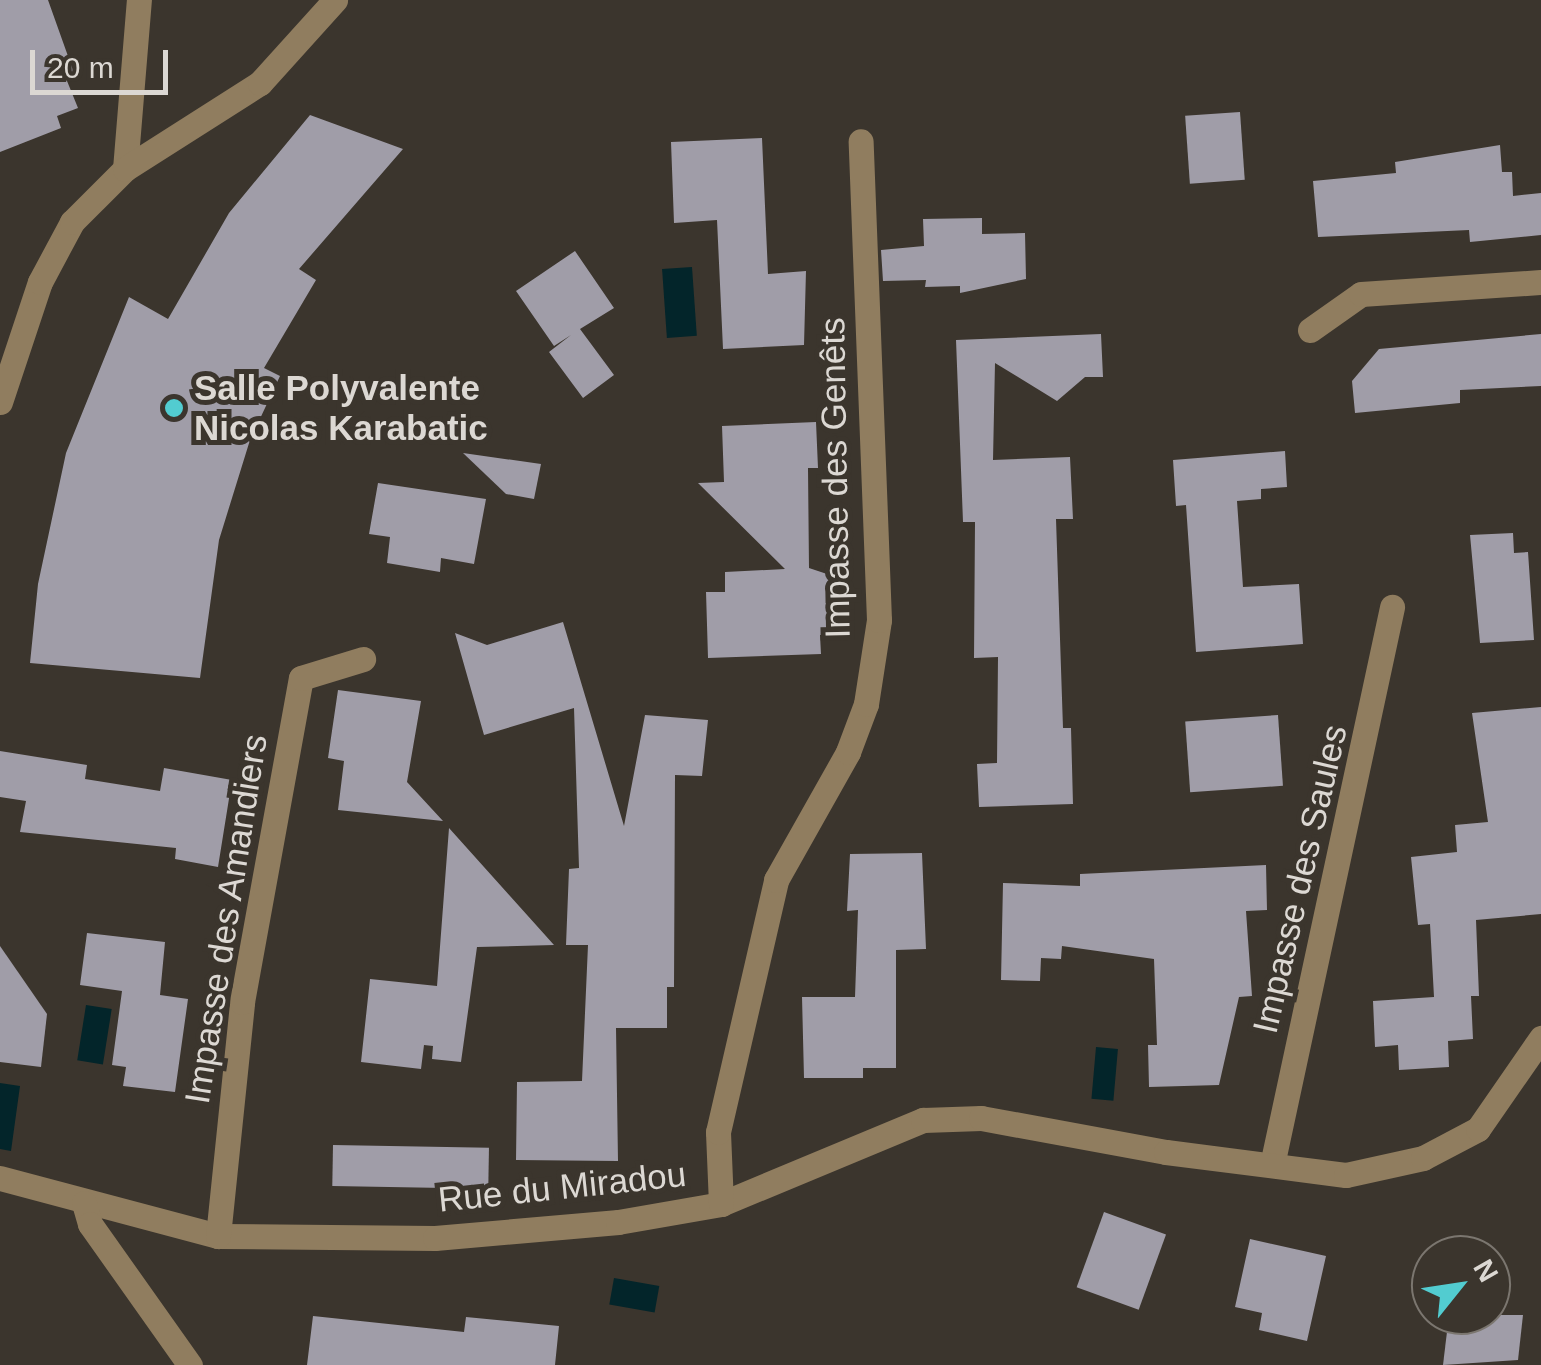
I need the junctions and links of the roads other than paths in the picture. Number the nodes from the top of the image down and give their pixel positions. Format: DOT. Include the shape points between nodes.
graph roads {
  1 [pos="139,0"];
  2 [pos="335,0"];
  3 [pos="861,141"];
  4 [pos="124,169"];
  5 [pos="1541,282"];
  6 [pos="1310,330"];
  7 [pos="0,402"];
  8 [pos="1392,607"];
  9 [pos="362,659"];
  10 [pos="1541,1038"];
  11 [pos="1272,1166"];
  12 [pos="0,1178"];
  13 [pos="84,1203"];
  14 [pos="721,1204"];
  15 [pos="218,1236"];
  16 [pos="190,1365"];
  1 -- 4 [label="street"];
  2 -- 4 [label="street" via="260,83"];
  3 -- 14 [label="street, Impasse des Genêts" via="879,620 866,704 848,752 776,880 718,1132"];
  4 -- 7 [label="street" via="72,222 40,282"];
  5 -- 6 [label="street" via="1361,294"];
  8 -- 11 [label="street, Impasse des Saules"];
  9 -- 15 [label="street, Impasse des Amandiers" via="301,678 242,1002"];
  10 -- 11 [label="street, Rue du Miradou" via="1478,1129 1423,1158 1346,1174"];
  11 -- 14 [label="street, Rue du Miradou" via="981,1118 923,1120"];
  12 -- 13 [label="street, Rue du Miradou"];
  13 -- 15 [label="street, Rue du Miradou"];
  13 -- 16 [label="street" via="90,1224"];
  14 -- 15 [label="street, Rue du Miradou" via="618,1222 435,1238"];
}
